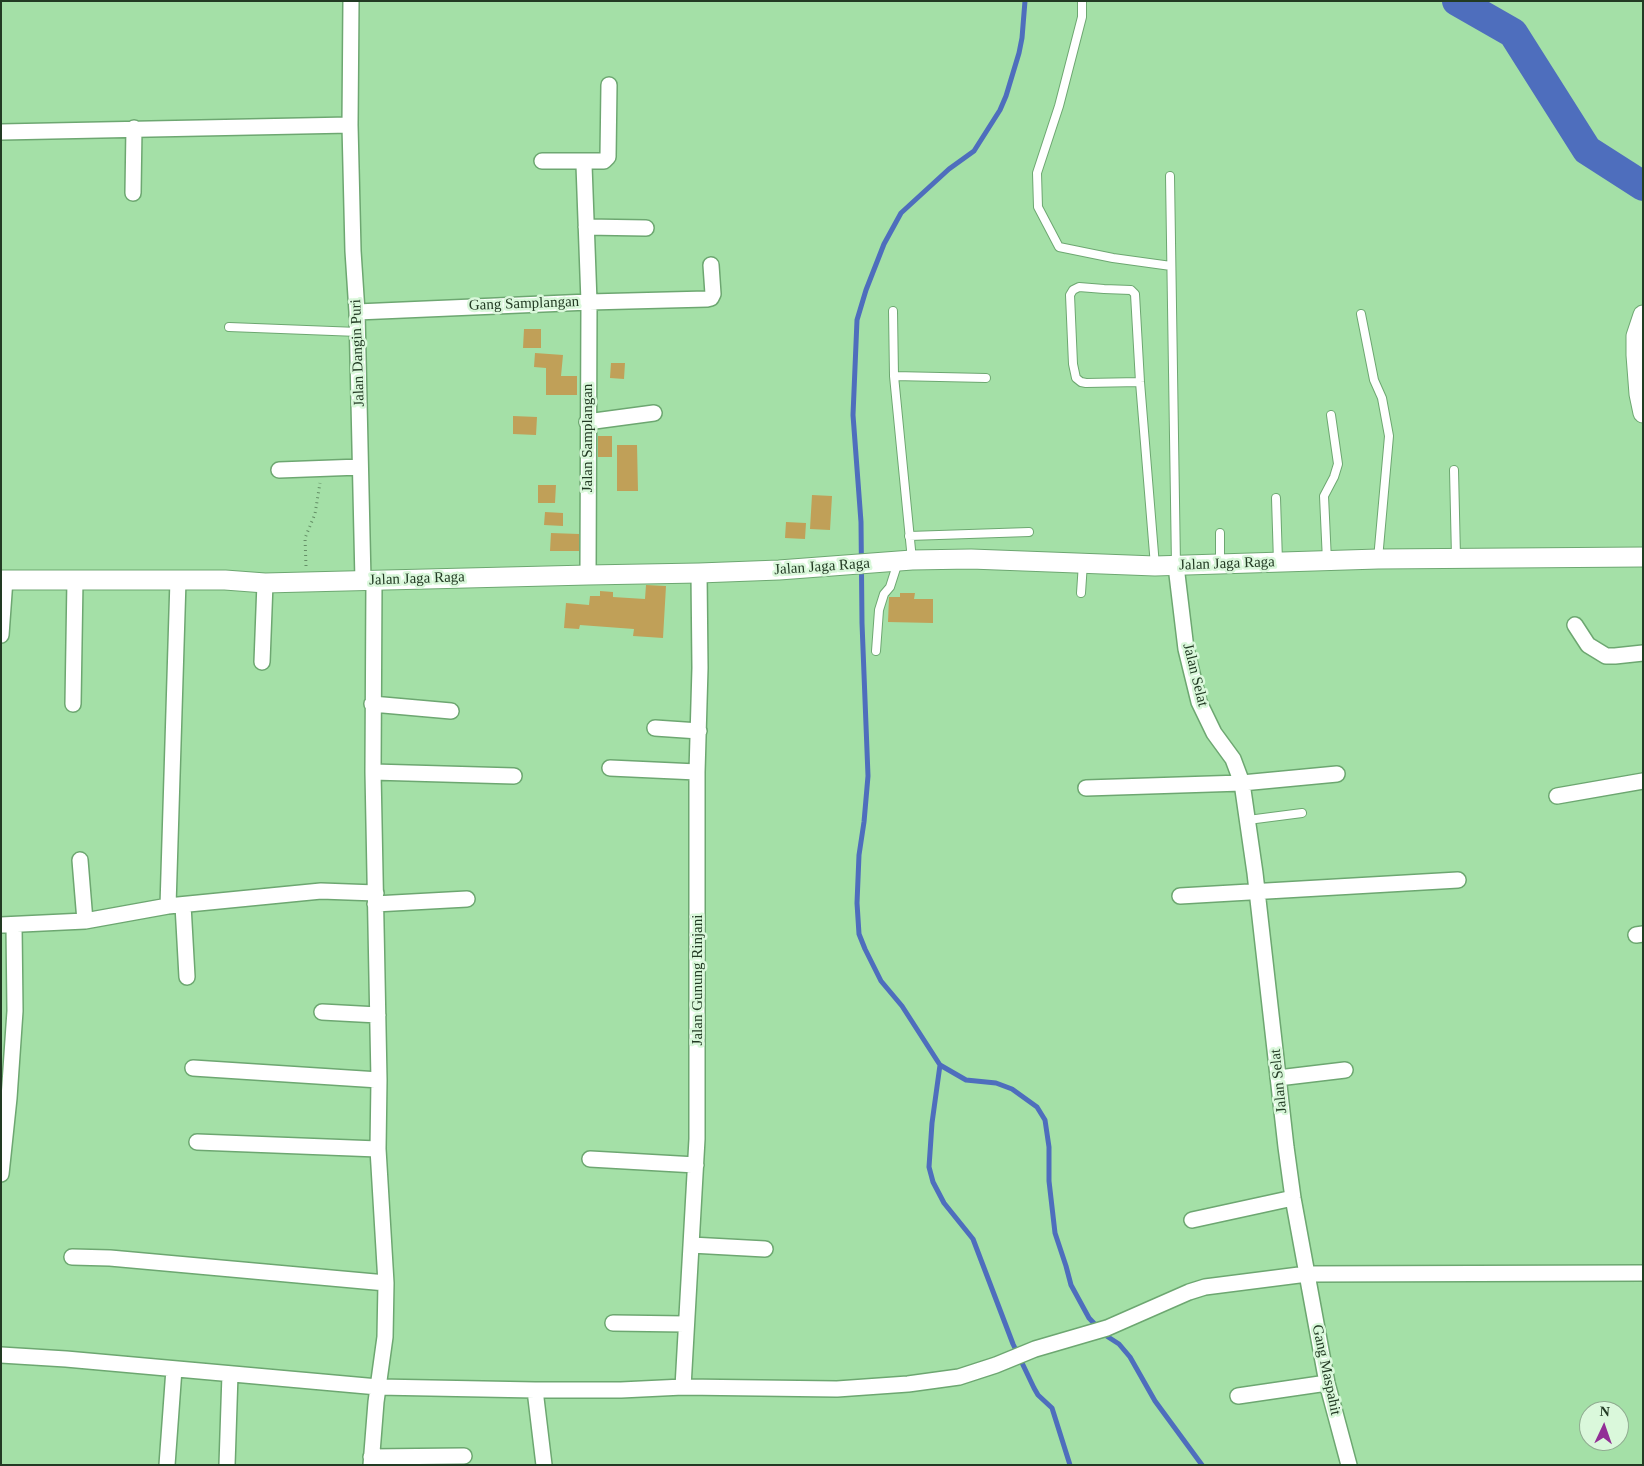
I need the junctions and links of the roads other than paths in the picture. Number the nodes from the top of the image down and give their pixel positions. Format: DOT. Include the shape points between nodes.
graph roads {
  1 [pos="351,1"];
  2 [pos="1082,1"];
  3 [pos="609,85"];
  4 [pos="350,126"];
  5 [pos="134,128"];
  6 [pos="1,132"];
  7 [pos="542,160"];
  8 [pos="582,161"];
  9 [pos="1170,176"];
  10 [pos="133,193"];
  11 [pos="586,227"];
  12 [pos="646,228"];
  13 [pos="711,265"];
  14 [pos="1171,266"];
  15 [pos="589,302"];
  16 [pos="893,311"];
  17 [pos="357,312"];
  18 [pos="1361,314"];
  19 [pos="1643,315"];
  20 [pos="229,327"];
  21 [pos="358,332"];
  22 [pos="894,376"];
  23 [pos="986,378"];
  24 [pos="1140,382"];
  25 [pos="654,413"];
  26 [pos="1643,413"];
  27 [pos="1331,415"];
  28 [pos="587,422"];
  29 [pos="360,467"];
  30 [pos="279,470"];
  31 [pos="1454,470"];
  32 [pos="1276,498"];
  33 [pos="1029,532"];
  34 [pos="1220,533"];
  35 [pos="909,536"];
  36 [pos="1643,557"];
  37 [pos="1378,559"];
  38 [pos="1456,559"];
  39 [pos="1327,560"];
  40 [pos="899,562"];
  41 [pos="1278,562"];
  42 [pos="1083,563"];
  43 [pos="1220,564"];
  44 [pos="1154,566"];
  45 [pos="1176,566"];
  46 [pos="588,574"];
  47 [pos="699,574"];
  48 [pos="3,579"];
  49 [pos="75,580"];
  50 [pos="178,580"];
  51 [pos="368,580"];
  52 [pos="265,583"];
  53 [pos="1081,593"];
  54 [pos="1575,625"];
  55 [pos="1,635"];
  56 [pos="876,651"];
  57 [pos="1643,653"];
  58 [pos="262,662"];
  59 [pos="74,704"];
  60 [pos="372,704"];
  61 [pos="450,711"];
  62 [pos="655,728"];
  63 [pos="699,731"];
  64 [pos="610,768"];
  65 [pos="373,772"];
  66 [pos="697,772"];
  67 [pos="1337,774"];
  68 [pos="514,776"];
  69 [pos="1643,781"];
  70 [pos="1242,783"];
  71 [pos="1086,788"];
  72 [pos="1557,796"];
  73 [pos="1302,813"];
  74 [pos="1248,820"];
  75 [pos="80,860"];
  76 [pos="1458,880"];
  77 [pos="1256,891"];
  78 [pos="1180,896"];
  79 [pos="376,898"];
  80 [pos="467,899"];
  81 [pos="183,905"];
  82 [pos="168,906"];
  83 [pos="84,921"];
  84 [pos="8,926"];
  85 [pos="186,977"];
  86 [pos="322,1012"];
  87 [pos="378,1015"];
  88 [pos="194,1068"];
  89 [pos="1345,1070"];
  90 [pos="1278,1078"];
  91 [pos="379,1080"];
  92 [pos="197,1142"];
  93 [pos="378,1149"];
  94 [pos="590,1159"];
  95 [pos="696,1165"];
  96 [pos="1,1174"];
  97 [pos="1293,1198"];
  98 [pos="1192,1220"];
  99 [pos="692,1245"];
  100 [pos="765,1250"];
  101 [pos="72,1257"];
  102 [pos="1643,1273"];
  103 [pos="1307,1274"];
  104 [pos="386,1283"];
  105 [pos="613,1323"];
  106 [pos="685,1324"];
  107 [pos="1,1355"];
  108 [pos="174,1369"];
  109 [pos="230,1374"];
  110 [pos="1327,1383"];
  111 [pos="683,1386"];
  112 [pos="378,1387"];
  113 [pos="536,1390"];
  114 [pos="1238,1396"];
  115 [pos="464,1456"];
  116 [pos="371,1461"];
  117 [pos="167,1465"];
  118 [pos="227,1465"];
  119 [pos="544,1465"];
  120 [pos="1349,1465"];
  1 -- 4 [label="street, Jalan Dangin Puri"];
  2 -- 14 [label="lane" via="1082,17 1037,173 1038,207 1059,247"];
  3 -- 8 [label="street" via="608,157 604,161"];
  4 -- 5 [label="street"];
  4 -- 17 [label="street, Jalan Dangin Puri"];
  5 -- 6 [label="street"];
  5 -- 10 [label="street"];
  7 -- 8 [label="street"];
  8 -- 11 [label="street, Jalan Samplangan"];
  9 -- 14 [label="lane"];
  11 -- 12 [label="street"];
  11 -- 15 [label="street, Jalan Samplangan"];
  13 -- 15 [label="street, Gang Samplangan" via="711,298"];
  14 -- 45 [label="lane"];
  15 -- 17 [label="street, Gang Samplangan"];
  15 -- 28 [label="street, Jalan Samplangan"];
  16 -- 22 [label="lane"];
  17 -- 21 [label="street, Jalan Dangin Puri"];
  18 -- 37 [label="lane" via="1389,436"];
  19 -- 26 [label="street" via="1636,336"];
  20 -- 21 [label="lane"];
  21 -- 29 [label="street, Jalan Dangin Puri"];
  22 -- 23 [label="lane"];
  22 -- 35 [label="lane"];
  24 -- 24 [label="lane" via="1136,294 1131,290 1104,288 1073,290 1070,295 1076,378 1086,383"];
  24 -- 44 [label="lane"];
  25 -- 28 [label="street"];
  27 -- 39 [label="lane" via="1338,464 1324,496"];
  28 -- 46 [label="street, Jalan Samplangan"];
  29 -- 30 [label="street"];
  29 -- 51 [label="street, Jalan Dangin Puri"];
  31 -- 38 [label="lane"];
  32 -- 41 [label="lane"];
  33 -- 35 [label="lane"];
  34 -- 43 [label="lane"];
  35 -- 40 [label="lane"];
  36 -- 38 [label="street, Jalan Jaga Raga"];
  37 -- 38 [label="street, Jalan Jaga Raga"];
  37 -- 39 [label="street, Jalan Jaga Raga"];
  39 -- 41 [label="street, Jalan Jaga Raga"];
  40 -- 42 [label="street, Jalan Jaga Raga" via="971,559"];
  40 -- 47 [label="street, Jalan Jaga Raga"];
  40 -- 56 [label="lane" via="879,610"];
  41 -- 43 [label="street, Jalan Jaga Raga"];
  42 -- 44 [label="street, Jalan Jaga Raga"];
  42 -- 53 [label="lane"];
  43 -- 45 [label="street, Jalan Jaga Raga"];
  44 -- 45 [label="street, Jalan Jaga Raga"];
  45 -- 70 [label="street, Jalan Selat" via="1186,649 1199,702 1214,733 1234,759"];
  46 -- 47 [label="street, Jalan Jaga Raga"];
  46 -- 51 [label="street, Jalan Jaga Raga"];
  47 -- 63 [label="street, Jalan Gunung Rinjani"];
  48 -- 49 [label="street, Jalan Jaga Raga"];
  48 -- 55 [label="street"];
  49 -- 50 [label="street, Jalan Jaga Raga"];
  49 -- 59 [label="street"];
  50 -- 52 [label="street, Jalan Jaga Raga"];
  50 -- 82 [label="street"];
  51 -- 52 [label="street, Jalan Jaga Raga"];
  51 -- 60 [label="street, Jalan Dangin Puri"];
  52 -- 58 [label="street"];
  54 -- 57 [label="street" via="1588,644 1606,656"];
  60 -- 61 [label="street"];
  60 -- 65 [label="street, Jalan Dangin Puri"];
  62 -- 63 [label="street"];
  63 -- 66 [label="street, Jalan Gunung Rinjani"];
  64 -- 66 [label="street"];
  65 -- 68 [label="street"];
  65 -- 79 [label="street, Jalan Dangin Puri"];
  66 -- 95 [label="street, Jalan Gunung Rinjani"];
  67 -- 70 [label="street"];
  69 -- 72 [label="street"];
  70 -- 71 [label="street"];
  70 -- 74 [label="street, Jalan Selat"];
  73 -- 74 [label="lane"];
  74 -- 77 [label="street, Jalan Selat"];
  75 -- 83 [label="street"];
  76 -- 77 [label="street"];
  77 -- 78 [label="street"];
  77 -- 90 [label="street, Jalan Selat"];
  79 -- 80 [label="street"];
  79 -- 81 [label="street" via="321,891"];
  79 -- 87 [label="street, Jalan Dangin Puri"];
  81 -- 82 [label="street"];
  81 -- 85 [label="street"];
  82 -- 83 [label="street"];
  83 -- 84 [label="street"];
  84 -- 96 [label="street" via="15,1011"];
  86 -- 87 [label="street"];
  87 -- 91 [label="street, Jalan Dangin Puri"];
  88 -- 91 [label="street"];
  89 -- 90 [label="street"];
  90 -- 97 [label="street, Jalan Selat"];
  91 -- 93 [label="street, Jalan Dangin Puri"];
  92 -- 93 [label="street"];
  93 -- 104 [label="street, Jalan Dangin Puri"];
  94 -- 95 [label="street"];
  95 -- 99 [label="street, Jalan Gunung Rinjani"];
  97 -- 98 [label="street"];
  97 -- 103 [label="street, Jalan Selat"];
  99 -- 100 [label="street"];
  99 -- 106 [label="street, Jalan Gunung Rinjani"];
  101 -- 104 [label="street"];
  102 -- 103 [label="street"];
  103 -- 110 [label="street, Gang Maspahit"];
  103 -- 111 [label="street" via="1196,1289 1107,1328 1035,1349 959,1377 837,1389"];
  104 -- 112 [label="street, Jalan Dangin Puri" via="385,1338"];
  105 -- 106 [label="street"];
  106 -- 111 [label="street, Jalan Gunung Rinjani"];
  107 -- 108 [label="street"];
  108 -- 109 [label="street"];
  108 -- 117 [label="street"];
  109 -- 112 [label="street"];
  109 -- 118 [label="street"];
  110 -- 114 [label="street"];
  110 -- 120 [label="street, Gang Maspahit"];
  111 -- 113 [label="street"];
  112 -- 113 [label="street"];
  112 -- 116 [label="street, Jalan Dangin Puri"];
  113 -- 119 [label="street"];
  115 -- 116 [label="street"];
}
